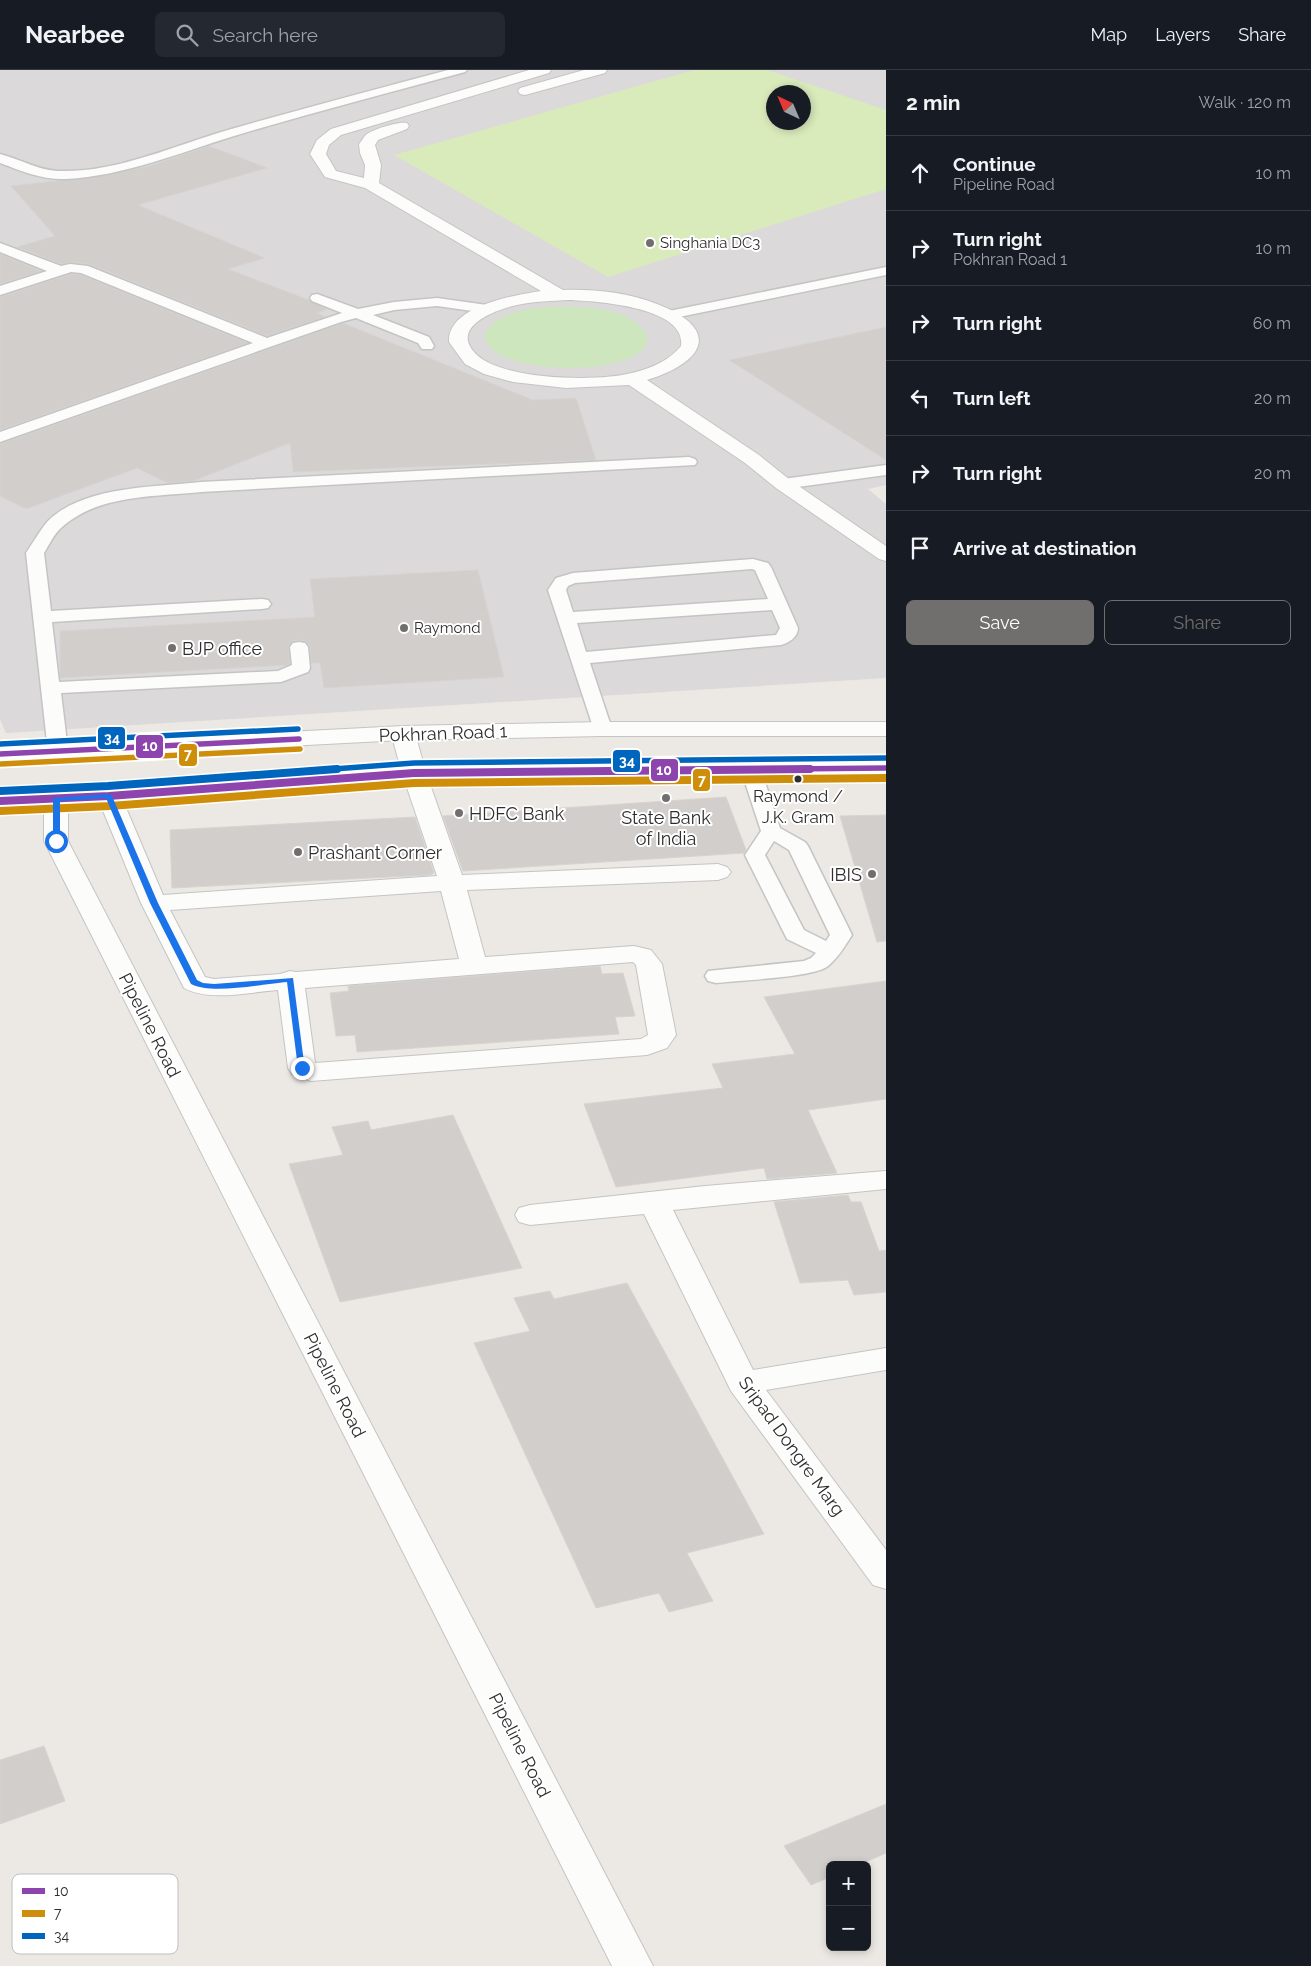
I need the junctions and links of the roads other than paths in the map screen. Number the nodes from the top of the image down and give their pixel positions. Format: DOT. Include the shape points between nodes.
graph roads {
  1 [pos="461,70"];
  2 [pos="544,70"];
  3 [pos="600,70"];
  4 [pos="507,96"];
  5 [pos="479,104"];
  6 [pos="0,158"];
  7 [pos="371,185"];
  8 [pos="0,247"];
  9 [pos="60,271"];
  10 [pos="886,271"];
  11 [pos="0,291"];
  12 [pos="560,295"];
  13 [pos="317,298"];
  14 [pos="487,309"];
  15 [pos="358,314"];
  16 [pos="669,315"];
  17 [pos="267,343"];
  18 [pos="427,346"];
  19 [pos="632,379"];
  20 [pos="0,437"];
  21 [pos="689,462"];
  22 [pos="886,470"];
  23 [pos="783,484"];
  24 [pos="886,555"];
  25 [pos="262,604"];
  26 [pos="778,604"];
  27 [pos="42,617"];
  28 [pos="566,618"];
  29 [pos="299,647"];
  30 [pos="579,658"];
  31 [pos="50,688"];
  32 [pos="602,729"];
  33 [pos="886,729"];
  34 [pos="403,733"];
  35 [pos="58,751"];
  36 [pos="4,754"];
  37 [pos="886,768"];
  38 [pos="751,770"];
  39 [pos="414,773"];
  40 [pos="109,796"];
  41 [pos="46,800"];
  42 [pos="0,801"];
  43 [pos="771,831"];
  44 [pos="718,872"];
  45 [pos="452,883"];
  46 [pos="154,903"];
  47 [pos="830,952"];
  48 [pos="474,966"];
  49 [pos="716,976"];
  50 [pos="290,979"];
  51 [pos="886,1180"];
  52 [pos="654,1203"];
  53 [pos="530,1215"];
  54 [pos="886,1359"];
  55 [pos="743,1383"];
  56 [pos="886,1576"];
  57 [pos="633,1966"];
  1 -- 6 [label="lane" via="97,171 42,174"];
  2 -- 7 [label="street" via="336,132 322,143 318,154 330,174"];
  3 -- 4 [label="street"];
  5 -- 7 [label="street" via="373,137 367,144 373,165"];
  7 -- 12 [label="street"];
  8 -- 9 [label="lane"];
  9 -- 11 [label="lane"];
  9 -- 17 [label="lane" via="83,269"];
  10 -- 16 [label="lane"];
  12 -- 14 [label="street" via="539,296"];
  12 -- 16 [label="street" via="621,300"];
  13 -- 15 [label="lane"];
  14 -- 15 [label="lane" via="437,302 394,306"];
  14 -- 19 [label="street" via="466,322 458,338 466,354 489,369 553,383 590,384"];
  15 -- 17 [label="lane" via="337,318"];
  15 -- 18 [label="lane" via="424,340"];
  16 -- 19 [label="street" via="687,330 690,346 686,354 665,369"];
  17 -- 20 [label="lane"];
  19 -- 23 [label="street" via="752,459"];
  21 -- 27 [label="lane" via="201,487 124,494 75,510 54,525 35,553"];
  22 -- 23 [label="lane"];
  23 -- 24 [label="street"];
  25 -- 27 [label="lane"];
  26 -- 28 [label="lane"];
  26 -- 28 [label="lane" via="762,567 741,564 573,578 562,582 557,590"];
  26 -- 30 [label="lane" via="789,628 781,640"];
  27 -- 31 [label="lane"];
  28 -- 30 [label="lane"];
  29 -- 31 [label="lane" via="301,668 281,676"];
  30 -- 32 [label="lane"];
  31 -- 35 [label="lane"];
  32 -- 33 [label="street, Pokhran Road 1"];
  32 -- 34 [label="street, Pokhran Road 1"];
  34 -- 35 [label="street, Pokhran Road 1"];
  34 -- 39 [label="street"];
  35 -- 36 [label="street, Pokhran Road 1"];
  37 -- 38 [label="street"];
  38 -- 39 [label="street"];
  38 -- 43 [label="lane"];
  39 -- 40 [label="street"];
  39 -- 45 [label="street"];
  40 -- 41 [label="street"];
  40 -- 46 [label="street"];
  41 -- 42 [label="street"];
  41 -- 57 [label="street, Pipeline Road" via="56,841"];
  43 -- 47 [label="lane" via="798,846 841,935"];
  43 -- 47 [label="lane" via="755,855 795,934"];
  44 -- 45 [label="street"];
  45 -- 46 [label="street"];
  45 -- 48 [label="street"];
  46 -- 50 [label="street" via="194,982 201,986"];
  47 -- 49 [label="lane" via="819,963 806,967"];
  48 -- 50 [label="street"];
  48 -- 50 [label="street" via="642,956 650,964 662,1035 647,1047 311,1072 302,1068"];
  51 -- 52 [label="street"];
  52 -- 53 [label="street"];
  52 -- 55 [label="street, Sripad Dongre Marg"];
  54 -- 55 [label="street"];
  55 -- 56 [label="street, Sripad Dongre Marg"];
}
